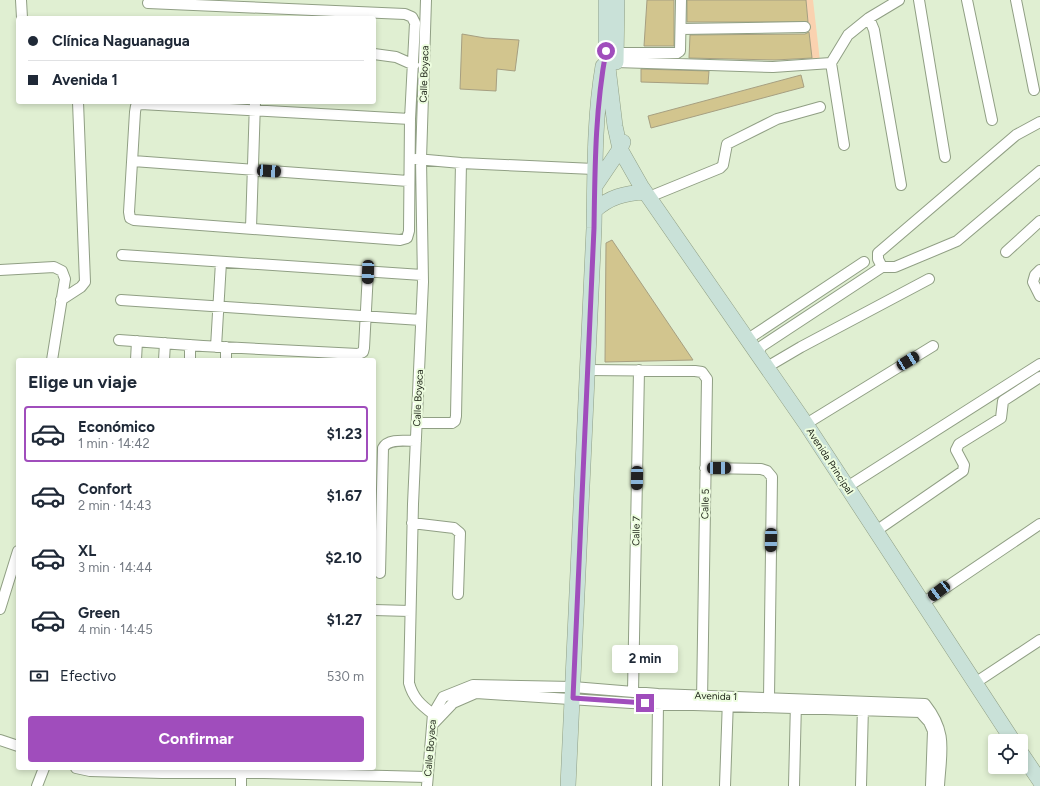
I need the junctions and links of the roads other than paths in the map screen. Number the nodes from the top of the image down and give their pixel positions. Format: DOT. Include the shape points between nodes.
graph roads {
  1 [pos="21,0"];
  2 [pos="426,0"];
  3 [pos="606,0"];
  4 [pos="617,0"];
  5 [pos="681,0"];
  6 [pos="899,0"];
  7 [pos="919,0"];
  8 [pos="967,0"];
  9 [pos="1016,0"];
  10 [pos="148,3"];
  11 [pos="260,13"];
  12 [pos="22,16"];
  13 [pos="869,18"];
  14 [pos="806,27"];
  15 [pos="681,29"];
  16 [pos="376,54"];
  17 [pos="612,55"];
  18 [pos="831,64"];
  19 [pos="414,65"];
  20 [pos="1034,90"];
  21 [pos="78,104"];
  22 [pos="255,106"];
  23 [pos="820,107"];
  24 [pos="410,119"];
  25 [pos="992,120"];
  26 [pos="1040,122"];
  27 [pos="621,134"];
  28 [pos="596,143"];
  29 [pos="844,145"];
  30 [pos="946,157"];
  31 [pos="410,159"];
  32 [pos="422,159"];
  33 [pos="133,161"];
  34 [pos="461,163"];
  35 [pos="594,168"];
  36 [pos="254,170"];
  37 [pos="1040,171"];
  38 [pos="408,181"];
  39 [pos="901,185"];
  40 [pos="595,186"];
  41 [pos="645,192"];
  42 [pos="594,211"];
  43 [pos="1040,222"];
  44 [pos="252,228"];
  45 [pos="1006,252"];
  46 [pos="122,255"];
  47 [pos="221,262"];
  48 [pos="864,262"];
  49 [pos="882,267"];
  50 [pos="0,270"];
  51 [pos="1040,270"];
  52 [pos="368,272"];
  53 [pos="422,275"];
  54 [pos="929,279"];
  55 [pos="1040,296"];
  56 [pos="61,300"];
  57 [pos="121,300"];
  58 [pos="218,307"];
  59 [pos="366,317"];
  60 [pos="421,320"];
  61 [pos="748,339"];
  62 [pos="119,340"];
  63 [pos="137,341"];
  64 [pos="164,343"];
  65 [pos="190,345"];
  66 [pos="933,346"];
  67 [pos="221,347"];
  68 [pos="758,352"];
  69 [pos="314,356"];
  70 [pos="365,356"];
  71 [pos="52,358"];
  72 [pos="136,358"];
  73 [pos="164,358"];
  74 [pos="190,358"];
  75 [pos="225,358"];
  76 [pos="1040,364"];
  77 [pos="767,367"];
  78 [pos="587,370"];
  79 [pos="639,370"];
  80 [pos="1040,377"];
  81 [pos="417,423"];
  82 [pos="806,424"];
  83 [pos="416,441"];
  84 [pos="379,448"];
  85 [pos="705,468"];
  86 [pos="847,487"];
  87 [pos="412,523"];
  88 [pos="1040,524"];
  89 [pos="876,531"];
  90 [pos="16,557"];
  91 [pos="380,573"];
  92 [pos="458,594"];
  93 [pos="923,603"];
  94 [pos="0,609"];
  95 [pos="376,610"];
  96 [pos="410,611"];
  97 [pos="1040,640"];
  98 [pos="975,683"];
  99 [pos="573,692"];
  100 [pos="633,692"];
  101 [pos="769,698"];
  102 [pos="702,700"];
  103 [pos="728,701"];
  104 [pos="796,703"];
  105 [pos="658,704"];
  106 [pos="863,707"];
  107 [pos="433,714"];
  108 [pos="432,725"];
  109 [pos="1008,734"];
  110 [pos="0,740"];
  111 [pos="16,745"];
  112 [pos="1028,764"];
  113 [pos="43,770"];
  114 [pos="126,770"];
  115 [pos="264,770"];
  116 [pos="162,771"];
  117 [pos="220,771"];
  118 [pos="240,773"];
  119 [pos="427,782"];
  120 [pos="1040,782"];
  121 [pos="37,786"];
  122 [pos="240,786"];
  123 [pos="568,786"];
  124 [pos="657,786"];
  125 [pos="725,786"];
  126 [pos="794,786"];
  127 [pos="861,786"];
  128 [pos="931,786"];
  129 [pos="939,786"];
  1 -- 12 [label="street"];
  2 -- 32 [label="street, Calle Boyaca"];
  3 -- 17 [label="main road"];
  4 -- 17 [label="main road"];
  5 -- 15 [label="street"];
  6 -- 13 [label="street"];
  7 -- 30 [label="street"];
  8 -- 25 [label="street"];
  9 -- 20 [label="street"];
  10 -- 11 [label="street"];
  11 -- 19 [label="street" via="408,15 415,23"];
  13 -- 18 [label="street" via="848,35"];
  13 -- 39 [label="street" via="874,30"];
  14 -- 15 [label="street"];
  15 -- 17 [label="street" via="679,52"];
  16 -- 19 [label="street" via="396,57"];
  17 -- 18 [label="street" via="773,67"];
  17 -- 27 [label="main road, Avenida Principal"];
  17 -- 28 [label="main road" via="598,92"];
  18 -- 29 [label="street"];
  19 -- 24 [label="street"];
  21 -- 56 [label="street" via="85,282"];
  22 -- 24 [label="street"];
  22 -- 33 [label="street" via="136,106"];
  22 -- 36 [label="street"];
  23 -- 41 [label="street" via="777,120 726,144 723,165 720,168"];
  24 -- 31 [label="street"];
  26 -- 49 [label="street" via="1016,135 878,254"];
  27 -- 28 [label="main road" via="606,131"];
  27 -- 40 [label="main road"];
  27 -- 41 [label="main road, Avenida Principal"];
  28 -- 35 [label="main road"];
  31 -- 32 [label="street"];
  31 -- 38 [label="street"];
  32 -- 34 [label="street"];
  32 -- 53 [label="street, Calle Boyaca"];
  33 -- 36 [label="street"];
  33 -- 44 [label="street" via="130,218"];
  34 -- 35 [label="street"];
  34 -- 81 [label="street" via="456,416 452,423"];
  35 -- 40 [label="main road"];
  36 -- 38 [label="street"];
  36 -- 44 [label="street"];
  37 -- 49 [label="street" via="957,241 896,267"];
  38 -- 44 [label="street" via="407,238 400,240"];
  40 -- 42 [label="main road"];
  41 -- 42 [label="main road" via="610,199"];
  41 -- 61 [label="main road, Avenida Principal"];
  42 -- 78 [label="main road"];
  43 -- 45 [label="street"];
  46 -- 47 [label="street"];
  47 -- 52 [label="street"];
  47 -- 58 [label="street"];
  48 -- 61 [label="street"];
  49 -- 68 [label="street" via="762,346"];
  50 -- 56 [label="street" via="54,267 62,270 65,279"];
  51 -- 55 [label="street" via="1034,275 1033,282"];
  52 -- 53 [label="street"];
  52 -- 59 [label="street"];
  53 -- 60 [label="street, Calle Boyaca"];
  54 -- 77 [label="street" via="801,346"];
  56 -- 71 [label="street"];
  57 -- 58 [label="street"];
  58 -- 59 [label="street"];
  58 -- 67 [label="street"];
  59 -- 60 [label="street"];
  59 -- 70 [label="street"];
  60 -- 81 [label="street, Calle Boyaca"];
  61 -- 68 [label="main road, Avenida Principal"];
  62 -- 63 [label="street"];
  63 -- 64 [label="street"];
  63 -- 72 [label="street"];
  64 -- 65 [label="street"];
  64 -- 73 [label="street"];
  65 -- 67 [label="street"];
  65 -- 74 [label="street"];
  66 -- 82 [label="street"];
  67 -- 69 [label="street"];
  67 -- 75 [label="street"];
  68 -- 77 [label="main road, Avenida Principal"];
  69 -- 70 [label="street"];
  76 -- 86 [label="street"];
  77 -- 82 [label="main road, Avenida Principal"];
  78 -- 79 [label="street, Calle 5"];
  78 -- 99 [label="main road"];
  79 -- 85 [label="street, Calle 5" via="695,371 702,372 707,378"];
  79 -- 100 [label="street, Calle 7"];
  80 -- 89 [label="street" via="1003,401 1000,418 959,444 956,450 964,465 963,471"];
  81 -- 83 [label="street, Calle Boyaca"];
  82 -- 86 [label="main road, Avenida Principal"];
  83 -- 84 [label="street" via="389,442"];
  83 -- 87 [label="street, Calle Boyaca"];
  84 -- 91 [label="street"];
  85 -- 101 [label="street" via="761,469 772,477"];
  85 -- 102 [label="street, Calle 5"];
  86 -- 89 [label="main road, Avenida Principal"];
  87 -- 92 [label="street" via="454,528 460,533"];
  87 -- 96 [label="street, Calle Boyaca"];
  88 -- 93 [label="street"];
  89 -- 93 [label="main road, Avenida Principal"];
  90 -- 94 [label="street"];
  93 -- 98 [label="main road, Avenida Principal"];
  95 -- 96 [label="street"];
  96 -- 107 [label="street, Calle Boyaca" via="411,692 417,701"];
  97 -- 98 [label="street"];
  98 -- 109 [label="main road, Avenida Principal"];
  99 -- 100 [label="street, Avenida 1"];
  99 -- 105 [label="street, Avenida 1"];
  99 -- 107 [label="street, Avenida 1" via="473,685 443,697"];
  99 -- 108 [label="street, Avenida 1" via="476,693 453,704"];
  99 -- 123 [label="main road"];
  100 -- 102 [label="street, Avenida 1"];
  101 -- 103 [label="street, Avenida 1"];
  101 -- 104 [label="street, Avenida 1"];
  102 -- 103 [label="street, Avenida 1"];
  102 -- 105 [label="street, Avenida 1"];
  103 -- 104 [label="street, Avenida 1"];
  103 -- 125 [label="street"];
  104 -- 106 [label="street, Avenida 1"];
  104 -- 126 [label="street"];
  105 -- 124 [label="street"];
  106 -- 127 [label="street"];
  106 -- 128 [label="street, Avenida 1" via="920,712 929,722 933,731"];
  106 -- 129 [label="street, Avenida 1" via="925,704 936,718 942,734"];
  107 -- 108 [label="street, Calle Boyaca"];
  108 -- 119 [label="street, Calle Boyaca"];
  110 -- 111 [label="street"];
  112 -- 120 [label="main road"];
  113 -- 121 [label="street"];
  114 -- 116 [label="street"];
  115 -- 118 [label="street"];
  115 -- 119 [label="street"];
  116 -- 117 [label="street"];
  117 -- 118 [label="street"];
  118 -- 122 [label="street"];
}
